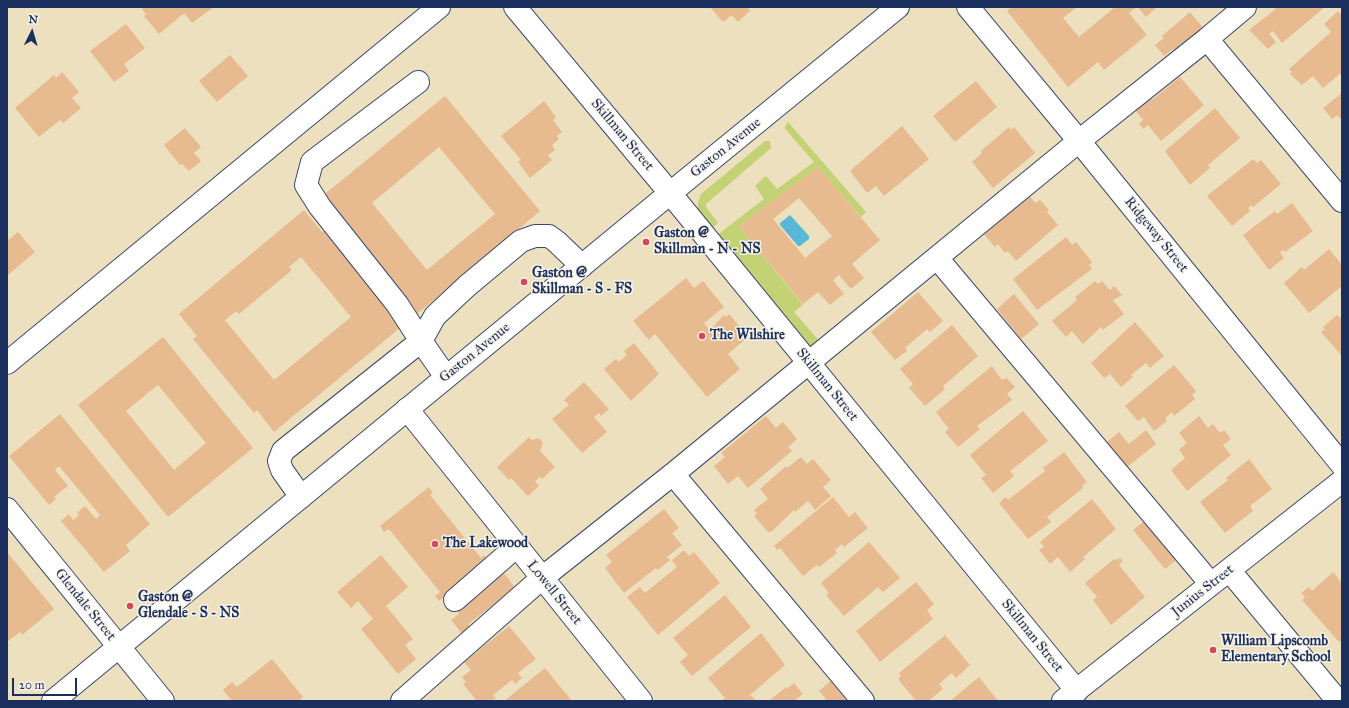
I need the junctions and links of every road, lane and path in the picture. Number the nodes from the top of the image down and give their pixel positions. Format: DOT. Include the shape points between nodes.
graph roads {
  1 [pos="439,7"];
  2 [pos="515,7"];
  3 [pos="897,7"];
  4 [pos="968,7"];
  5 [pos="1244,7"];
  6 [pos="1207,39"];
  7 [pos="418,82"];
  8 [pos="1079,141"];
  9 [pos="670,193"];
  10 [pos="1342,201"];
  11 [pos="937,258"];
  12 [pos="582,266"];
  13 [pos="421,341"];
  14 [pos="809,362"];
  15 [pos="7,363"];
  16 [pos="446,378"];
  17 [pos="407,409"];
  18 [pos="1342,465"];
  19 [pos="673,474"];
  20 [pos="1342,481"];
  21 [pos="301,497"];
  22 [pos="7,509"];
  23 [pos="517,546"];
  24 [pos="1229,570"];
  25 [pos="542,578"];
  26 [pos="1211,584"];
  27 [pos="455,600"];
  28 [pos="119,646"];
  29 [pos="1070,696"];
  30 [pos="53,701"];
  31 [pos="164,701"];
  32 [pos="402,701"];
  33 [pos="641,701"];
  34 [pos="863,701"];
  35 [pos="1338,701"];
  1 -- 15 [label="street"];
  2 -- 9 [label="street, Skillman Street"];
  3 -- 9 [label="street, Gaston Avenue"];
  4 -- 8 [label="street, Ridgeway Street"];
  5 -- 6 [label="street"];
  6 -- 8 [label="street"];
  6 -- 10 [label="street"];
  7 -- 13 [label="street" via="312,162 306,185 320,207 397,304"];
  8 -- 11 [label="street"];
  8 -- 18 [label="street, Ridgeway Street"];
  9 -- 12 [label="street, Gaston Avenue"];
  9 -- 14 [label="street, Skillman Street"];
  11 -- 14 [label="street"];
  11 -- 26 [label="street"];
  12 -- 13 [label="street" via="549,236 535,236 521,241 435,316"];
  12 -- 16 [label="street, Gaston Avenue"];
  13 -- 16 [label="street"];
  13 -- 21 [label="street" via="283,451 279,461 282,470"];
  14 -- 19 [label="street"];
  14 -- 29 [label="street, Skillman Street"];
  16 -- 17 [label="street, Gaston Avenue"];
  17 -- 21 [label="street, Gaston Avenue"];
  17 -- 23 [label="street, Lowell Street"];
  19 -- 25 [label="street"];
  19 -- 34 [label="street"];
  20 -- 24 [label="street, Junius Street"];
  21 -- 28 [label="street, Gaston Avenue"];
  22 -- 28 [label="street, Glendale Street"];
  23 -- 25 [label="street, Lowell Street"];
  23 -- 27 [label="street"];
  24 -- 26 [label="street, Junius Street"];
  24 -- 35 [label="street"];
  25 -- 32 [label="street"];
  25 -- 33 [label="street, Lowell Street"];
  26 -- 29 [label="street, Junius Street"];
  28 -- 30 [label="street, Gaston Avenue"];
  28 -- 31 [label="street, Glendale Street"];
}
